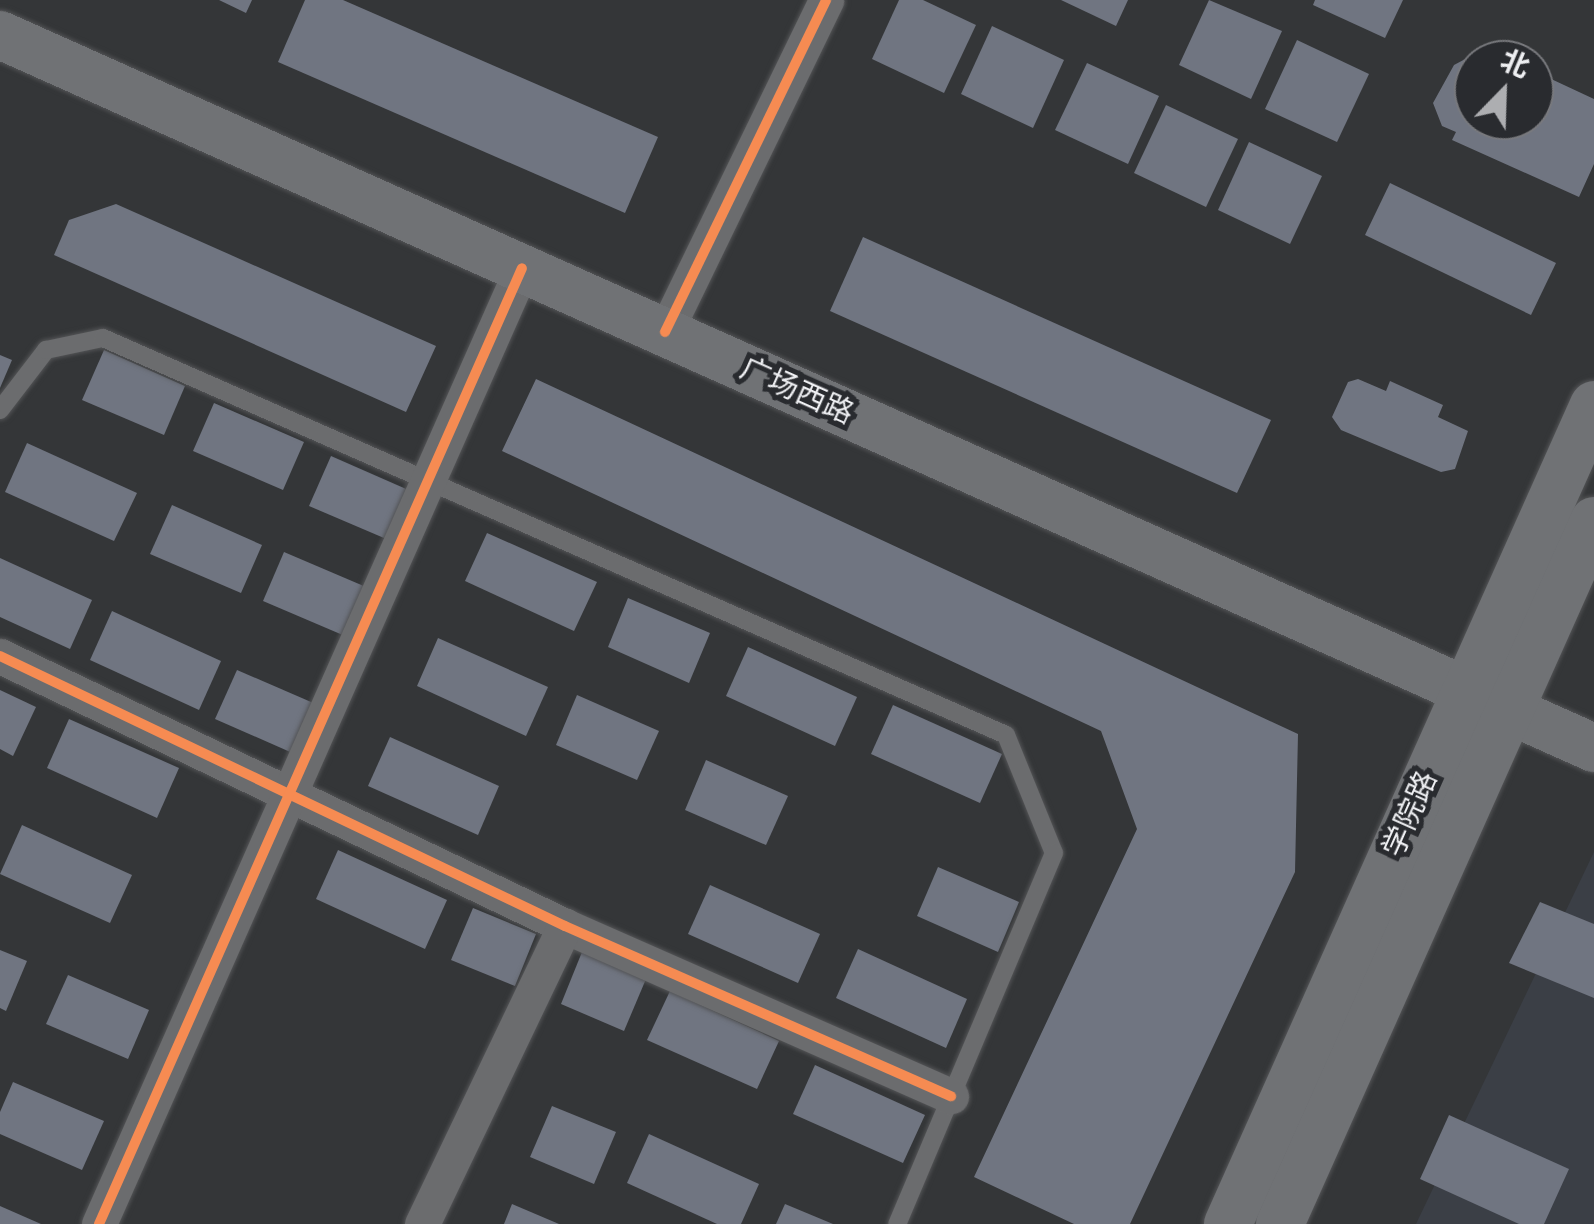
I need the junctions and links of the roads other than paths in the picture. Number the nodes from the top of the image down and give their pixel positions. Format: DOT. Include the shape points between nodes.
graph roads {
  1 [pos="826,0"];
  2 [pos="0,35"];
  3 [pos="522,268"];
  4 [pos="665,332"];
  5 [pos="1594,404"];
  6 [pos="0,410"];
  7 [pos="428,480"];
  8 [pos="1594,521"];
  9 [pos="0,656"];
  10 [pos="1486,699"];
  11 [pos="1594,748"];
  12 [pos="290,791"];
  13 [pos="566,926"];
  14 [pos="951,1096"];
  15 [pos="99,1224"];
  16 [pos="422,1224"];
  17 [pos="897,1224"];
  18 [pos="1228,1224"];
  19 [pos="1280,1224"];
  1 -- 4 [label="street"];
  2 -- 3 [label="main road, 广场西路"];
  3 -- 4 [label="main road, 广场西路"];
  3 -- 7 [label="street"];
  4 -- 10 [label="main road, 广场西路"];
  5 -- 10 [label="main road, 学院路"];
  6 -- 7 [label="lane" via="46,350 103,338"];
  7 -- 12 [label="street"];
  7 -- 14 [label="lane" via="1006,734 1054,853"];
  8 -- 10 [label="main road, 学院路"];
  9 -- 12 [label="street"];
  10 -- 11 [label="main road, 广场西路"];
  10 -- 18 [label="main road, 学院路"];
  10 -- 19 [label="main road, 学院路"];
  12 -- 13 [label="street"];
  12 -- 15 [label="street"];
  13 -- 14 [label="street"];
  13 -- 16 [label="street"];
  14 -- 17 [label="lane"];
}
